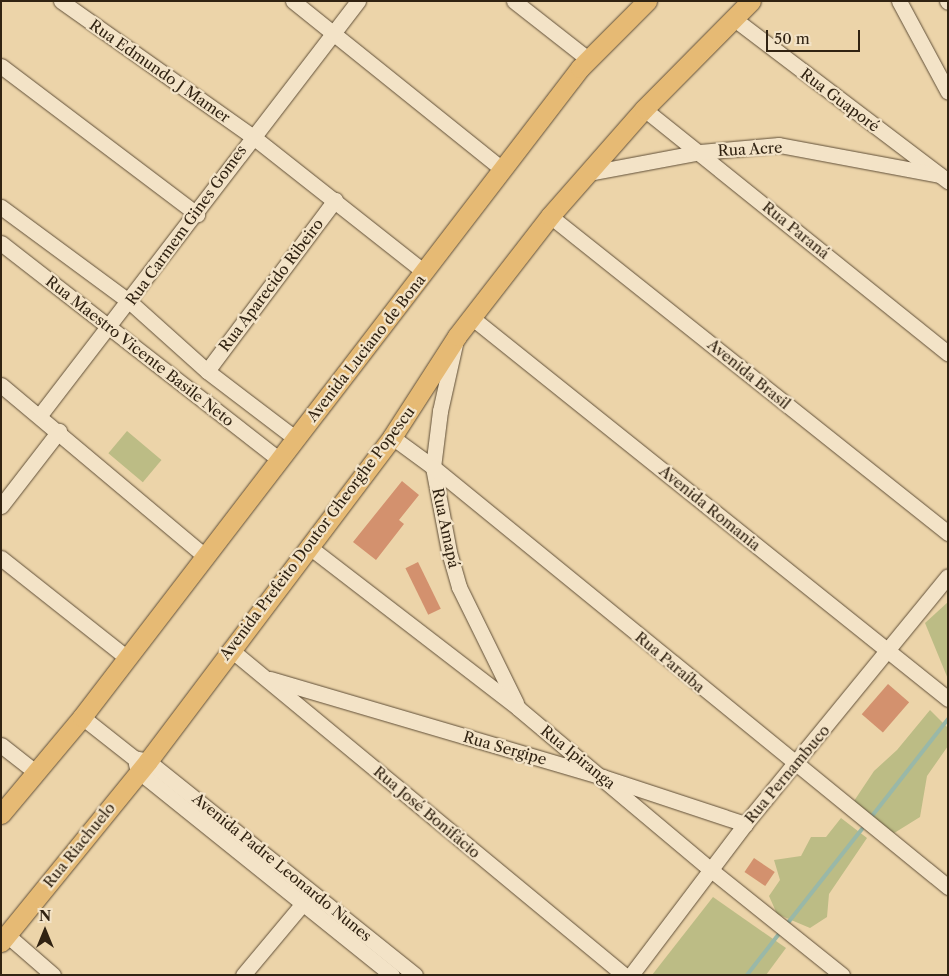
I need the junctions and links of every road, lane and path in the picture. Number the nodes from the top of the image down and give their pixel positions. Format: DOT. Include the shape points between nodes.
graph roads {
  1 [pos="61,1"];
  2 [pos="293,1"];
  3 [pos="358,1"];
  4 [pos="514,1"];
  5 [pos="647,1"];
  6 [pos="751,1"];
  7 [pos="899,1"];
  8 [pos="732,18"];
  9 [pos="333,34"];
  10 [pos="588,59"];
  11 [pos="1,66"];
  12 [pos="948,92"];
  13 [pos="644,109"];
  14 [pos="252,136"];
  15 [pos="700,152"];
  16 [pos="503,170"];
  17 [pos="589,174"];
  18 [pos="944,178"];
  19 [pos="335,200"];
  20 [pos="1,207"];
  21 [pos="197,214"];
  22 [pos="550,216"];
  23 [pos="1,243"];
  24 [pos="424,272"];
  25 [pos="130,302"];
  26 [pos="471,317"];
  27 [pos="110,326"];
  28 [pos="456,336"];
  29 [pos="948,353"];
  30 [pos="207,371"];
  31 [pos="1,384"];
  32 [pos="40,415"];
  33 [pos="59,431"];
  34 [pos="392,437"];
  35 [pos="295,438"];
  36 [pos="278,459"];
  37 [pos="433,467"];
  38 [pos="1,506"];
  39 [pos="948,533"];
  40 [pos="308,546"];
  41 [pos="205,556"];
  42 [pos="1,558"];
  43 [pos="948,576"];
  44 [pos="230,649"];
  45 [pos="888,650"];
  46 [pos="126,658"];
  47 [pos="264,677"];
  48 [pos="948,698"];
  49 [pos="518,708"];
  50 [pos="82,717"];
  51 [pos="1,745"];
  52 [pos="140,763"];
  53 [pos="796,766"];
  54 [pos="34,771"];
  55 [pos="603,777"];
  56 [pos="1,814"];
  57 [pos="745,824"];
  58 [pos="711,870"];
  59 [pos="948,888"];
  60 [pos="313,891"];
  61 [pos="303,903"];
  62 [pos="4,938"];
  63 [pos="53,975"];
  64 [pos="244,975"];
  65 [pos="392,975"];
  66 [pos="415,975"];
  67 [pos="624,975"];
  68 [pos="631,975"];
  69 [pos="842,975"];
  1 -- 14 [label="street, Rua Edmundo J Mamer"];
  2 -- 9 [label="street"];
  3 -- 9 [label="street, Rua Carmem Gines Gomes"];
  4 -- 10 [label="street"];
  5 -- 10 [label="main road, Avenida Luciano de Bona"];
  6 -- 8 [label="main road, Avenida Prefeito Doutor Gheorghe Popescu"];
  7 -- 12 [label="street"];
  8 -- 13 [label="main road, Avenida Prefeito Doutor Gheorghe Popescu"];
  8 -- 18 [label="street, Rua Guaporé"];
  9 -- 14 [label="street, Rua Carmem Gines Gomes"];
  9 -- 16 [label="street"];
  10 -- 16 [label="main road, Avenida Luciano de Bona"];
  11 -- 21 [label="street"];
  13 -- 15 [label="street, Rua Paraná"];
  13 -- 17 [label="main road, Avenida Prefeito Doutor Gheorghe Popescu"];
  14 -- 19 [label="street, Rua Edmundo J Mamer"];
  14 -- 21 [label="street, Rua Carmem Gines Gomes"];
  15 -- 17 [label="street, Rua Acre"];
  15 -- 18 [label="street, Rua Acre" via="779,145"];
  15 -- 29 [label="street, Rua Paraná"];
  16 -- 24 [label="main road, Avenida Luciano de Bona"];
  17 -- 22 [label="main road, Avenida Prefeito Doutor Gheorghe Popescu"];
  19 -- 24 [label="street, Rua Edmundo J Mamer"];
  19 -- 30 [label="street, Rua Aparecido Ribeiro"];
  20 -- 25 [label="street, Rua Maestro Vicente Basile Neto"];
  21 -- 25 [label="street, Rua Carmem Gines Gomes"];
  22 -- 26 [label="main road, Avenida Prefeito Doutor Gheorghe Popescu"];
  22 -- 39 [label="street, Avenida Brasil"];
  23 -- 27 [label="street, Rua Maestro Vicente Basile Neto"];
  24 -- 35 [label="main road, Avenida Luciano de Bona"];
  25 -- 27 [label="street, Rua Carmem Gines Gomes"];
  25 -- 30 [label="street, Rua Maestro Vicente Basile Neto"];
  26 -- 28 [label="main road, Avenida Prefeito Doutor Gheorghe Popescu"];
  26 -- 45 [label="street, Avenida Romania"];
  27 -- 32 [label="street, Rua Carmem Gines Gomes"];
  27 -- 36 [label="street, Rua Maestro Vicente Basile Neto"];
  28 -- 34 [label="main road, Avenida Prefeito Doutor Gheorghe Popescu"];
  28 -- 37 [label="street, Rua Amapá" via="440,410"];
  30 -- 35 [label="street, Rua Maestro Vicente Basile Neto"];
  31 -- 32 [label="street"];
  32 -- 33 [label="street"];
  33 -- 38 [label="street"];
  33 -- 41 [label="street"];
  34 -- 37 [label="street, Rua Paraíba"];
  34 -- 40 [label="main road, Avenida Prefeito Doutor Gheorghe Popescu"];
  35 -- 36 [label="main road, Avenida Luciano de Bona"];
  36 -- 41 [label="main road, Avenida Luciano de Bona"];
  37 -- 49 [label="street, Rua Amapá" via="459,587"];
  37 -- 53 [label="street, Rua Paraíba"];
  40 -- 44 [label="main road, Avenida Prefeito Doutor Gheorghe Popescu"];
  40 -- 49 [label="street, Rua Ipiranga"];
  41 -- 46 [label="main road, Avenida Luciano de Bona"];
  42 -- 46 [label="street"];
  43 -- 45 [label="street, Rua Pernambuco"];
  44 -- 47 [label="street, Rua José Bonifácio"];
  44 -- 52 [label="main road, Avenida Prefeito Doutor Gheorghe Popescu"];
  45 -- 48 [label="street, Avenida Romania"];
  45 -- 53 [label="street, Rua Pernambuco"];
  46 -- 50 [label="main road, Avenida Luciano de Bona"];
  47 -- 55 [label="street, Rua Sergipe"];
  47 -- 67 [label="street, Rua José Bonifácio"];
  49 -- 55 [label="street, Rua Ipiranga"];
  50 -- 52 [label="street"];
  50 -- 54 [label="main road, Avenida Luciano de Bona"];
  51 -- 54 [label="street"];
  52 -- 60 [label="street, Avenida Padre Leonardo Nunes"];
  52 -- 61 [label="street, Avenida Padre Leonardo Nunes"];
  52 -- 62 [label="main road, Rua Riachuelo"];
  53 -- 57 [label="street, Rua Pernambuco"];
  53 -- 59 [label="street, Rua Paraíba"];
  54 -- 56 [label="main road, Avenida Luciano de Bona"];
  55 -- 57 [label="street, Rua Sergipe"];
  55 -- 58 [label="street, Rua Ipiranga"];
  57 -- 58 [label="street, Rua Pernambuco"];
  58 -- 68 [label="street, Rua Pernambuco"];
  58 -- 69 [label="street, Rua Ipiranga"];
  60 -- 61 [label="street"];
  60 -- 66 [label="street, Avenida Padre Leonardo Nunes"];
  61 -- 64 [label="street"];
  61 -- 65 [label="street, Avenida Padre Leonardo Nunes"];
  62 -- 63 [label="street"];
}
